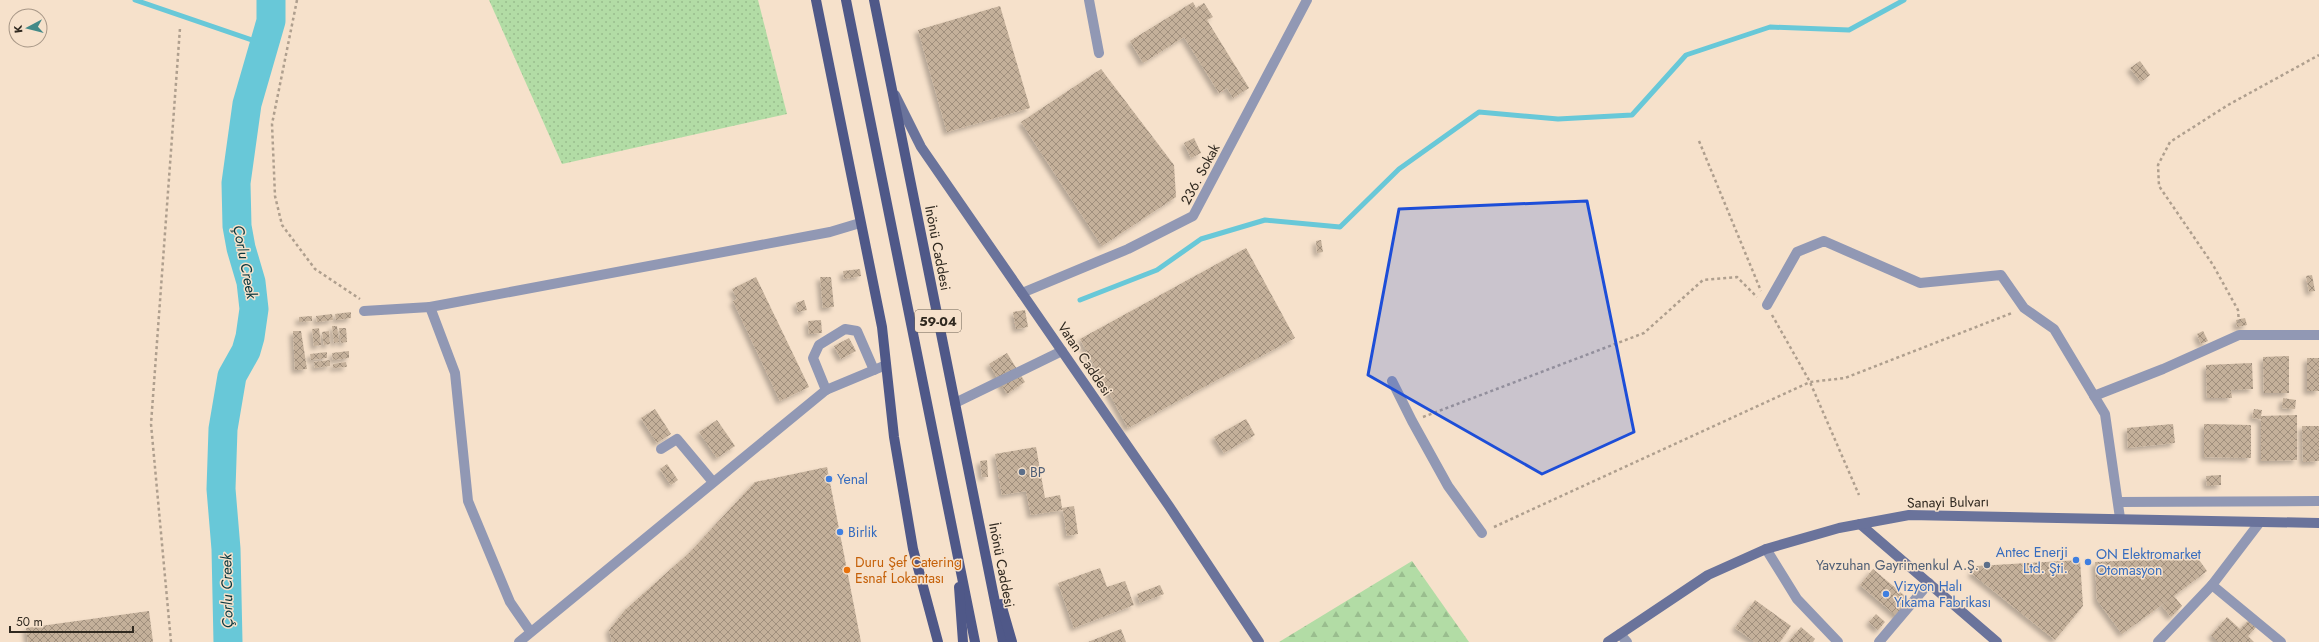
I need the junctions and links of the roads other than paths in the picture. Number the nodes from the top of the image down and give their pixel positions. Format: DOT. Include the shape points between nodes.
graph roads {
  1 [pos="816,0"];
  2 [pos="846,0"];
  3 [pos="874,0"];
  4 [pos="1089,0"];
  5 [pos="1307,0"];
  6 [pos="1301,5"];
  7 [pos="1099,53"];
  8 [pos="892,89"];
  9 [pos="860,223"];
  10 [pos="1022,293"];
  11 [pos="1767,305"];
  12 [pos="430,307"];
  13 [pos="364,311"];
  14 [pos="2319,335"];
  15 [pos="1062,351"];
  16 [pos="886,365"];
  17 [pos="874,370"];
  18 [pos="1392,381"];
  19 [pos="826,390"];
  20 [pos="2094,396"];
  21 [pos="955,403"];
  22 [pos="661,448"];
  23 [pos="713,482"];
  24 [pos="2319,501"];
  25 [pos="2119,502"];
  26 [pos="2120,518"];
  27 [pos="2260,522"];
  28 [pos="2319,523"];
  29 [pos="1860,524"];
  30 [pos="980,530"];
  31 [pos="1482,533"];
  32 [pos="954,536"];
  33 [pos="1766,549"];
  34 [pos="1929,583"];
  35 [pos="2212,585"];
  36 [pos="530,631"];
  37 [pos="1620,634"];
  38 [pos="519,642"];
  39 [pos="533,642"];
  40 [pos="938,642"];
  41 [pos="963,642"];
  42 [pos="975,642"];
  43 [pos="1003,642"];
  44 [pos="1012,642"];
  45 [pos="1259,642"];
  46 [pos="1608,642"];
  47 [pos="1628,642"];
  48 [pos="1838,642"];
  49 [pos="1879,642"];
  50 [pos="1997,642"];
  51 [pos="2158,642"];
  52 [pos="2281,642"];
  1 -- 9 [label="main road"];
  2 -- 32 [label="main road, 59-04"];
  3 -- 8 [label="main road, İnönü Caddesi / 59-04"];
  4 -- 7 [label="street"];
  5 -- 6 [label="street, 236. Sokak"];
  6 -- 10 [label="street, 236. Sokak" via="1193,216 1128,249"];
  8 -- 10 [label="street, Vatan Caddesi" via="921,147"];
  8 -- 21 [label="main road, İnönü Caddesi / 59-04"];
  9 -- 12 [label="street" via="830,232"];
  9 -- 16 [label="main road" via="882,327"];
  10 -- 15 [label="street, Vatan Caddesi"];
  11 -- 20 [label="street" via="1797,252 1824,241 1920,283 2001,275 2024,308 2054,329"];
  12 -- 13 [label="street"];
  12 -- 36 [label="street" via="455,374 468,502 510,602"];
  14 -- 20 [label="street" via="2239,335 2164,369"];
  15 -- 21 [label="street"];
  15 -- 45 [label="street, Vatan Caddesi"];
  16 -- 17 [label="street"];
  16 -- 40 [label="main road" via="894,437 913,549"];
  17 -- 19 [label="street"];
  17 -- 19 [label="street" via="857,331 845,329 820,345 813,358"];
  18 -- 31 [label="street" via="1448,486"];
  19 -- 23 [label="street"];
  20 -- 25 [label="street" via="2105,414"];
  21 -- 30 [label="main road, İnönü Caddesi / 59-04"];
  22 -- 23 [label="street" via="677,439"];
  23 -- 36 [label="street"];
  24 -- 25 [label="street"];
  25 -- 26 [label="street"];
  26 -- 27 [label="street, Sanayi Bulvarı"];
  26 -- 29 [label="street, Sanayi Bulvarı" via="1909,515"];
  27 -- 28 [label="street, Sanayi Bulvarı"];
  27 -- 35 [label="street"];
  29 -- 33 [label="street, Sanayi Bulvarı"];
  29 -- 34 [label="street"];
  30 -- 43 [label="main road, İnönü Caddesi / 59-04"];
  30 -- 44 [label="main road"];
  32 -- 41 [label="main road"];
  32 -- 42 [label="main road, 59-04"];
  33 -- 37 [label="street, Sanayi Bulvarı" via="1708,575"];
  33 -- 48 [label="street" via="1797,599"];
  34 -- 49 [label="street"];
  34 -- 50 [label="street"];
  35 -- 51 [label="street"];
  35 -- 52 [label="street"];
  36 -- 38 [label="street"];
  36 -- 39 [label="street"];
  37 -- 46 [label="street, Sanayi Bulvarı"];
  37 -- 47 [label="street"];
}
